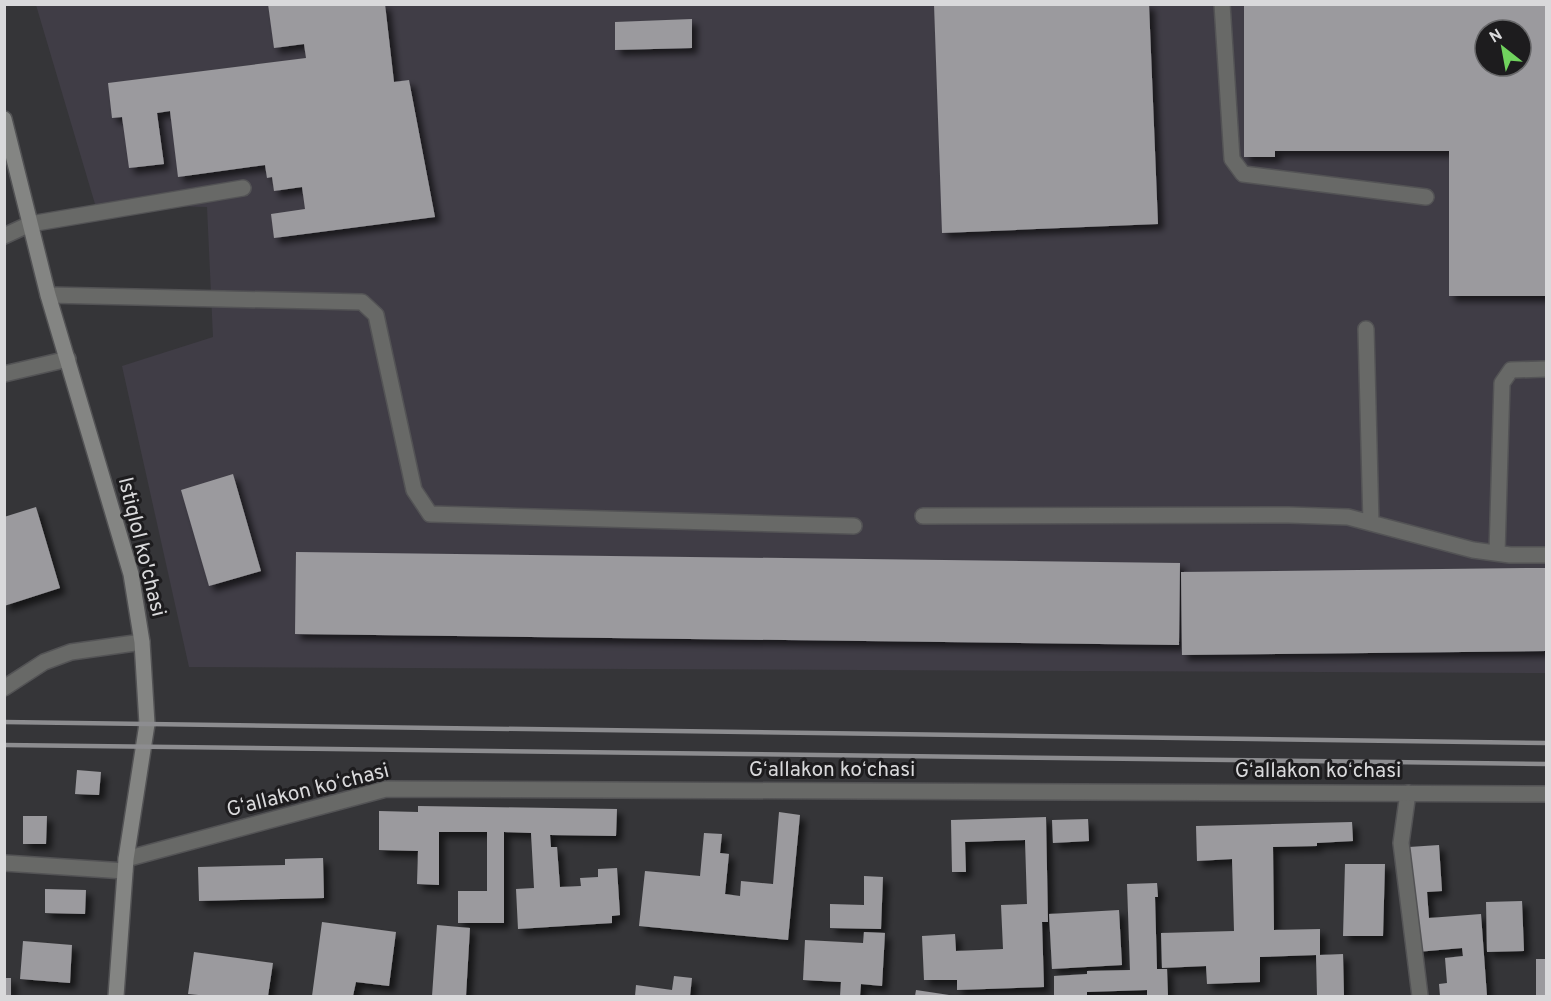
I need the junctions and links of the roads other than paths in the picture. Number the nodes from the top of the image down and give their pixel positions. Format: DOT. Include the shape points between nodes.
graph roads {
  1 [pos="1222,4"];
  2 [pos="4,119"];
  3 [pos="243,188"];
  4 [pos="1426,197"];
  5 [pos="30,224"];
  6 [pos="4,236"];
  7 [pos="48,295"];
  8 [pos="1366,329"];
  9 [pos="68,359"];
  10 [pos="1546,369"];
  11 [pos="4,374"];
  12 [pos="923,516"];
  13 [pos="1371,523"];
  14 [pos="854,526"];
  15 [pos="1497,554"];
  16 [pos="1546,555"];
  17 [pos="142,642"];
  18 [pos="4,688"];
  19 [pos="1408,793"];
  20 [pos="1546,794"];
  21 [pos="4,863"];
  22 [pos="126,865"];
  23 [pos="116,996"];
  24 [pos="1420,996"];
  1 -- 4 [label="street" via="1232,159 1243,174"];
  2 -- 5 [label="main road, Istiqlol ko'chasi"];
  3 -- 5 [label="street"];
  5 -- 6 [label="street"];
  5 -- 7 [label="main road, Istiqlol ko'chasi"];
  7 -- 9 [label="main road, Istiqlol ko'chasi"];
  7 -- 14 [label="street" via="362,302 376,315 414,490 430,514"];
  8 -- 13 [label="street"];
  9 -- 11 [label="street"];
  9 -- 17 [label="main road, Istiqlol ko'chasi" via="131,574"];
  10 -- 15 [label="street" via="1511,370 1502,383"];
  12 -- 13 [label="street" via="1289,515 1348,517"];
  13 -- 15 [label="street"];
  15 -- 16 [label="street"];
  17 -- 18 [label="street" via="71,652 44,662"];
  17 -- 22 [label="main road, Istiqlol ko'chasi" via="147,724"];
  19 -- 20 [label="street, Gʻallakon koʻchasi"];
  19 -- 22 [label="street, Gʻallakon koʻchasi" via="386,789"];
  19 -- 24 [label="street" via="1401,843"];
  21 -- 22 [label="street, Gʻallakon koʻchasi"];
  22 -- 23 [label="main road, Istiqlol ko'chasi"];
}
